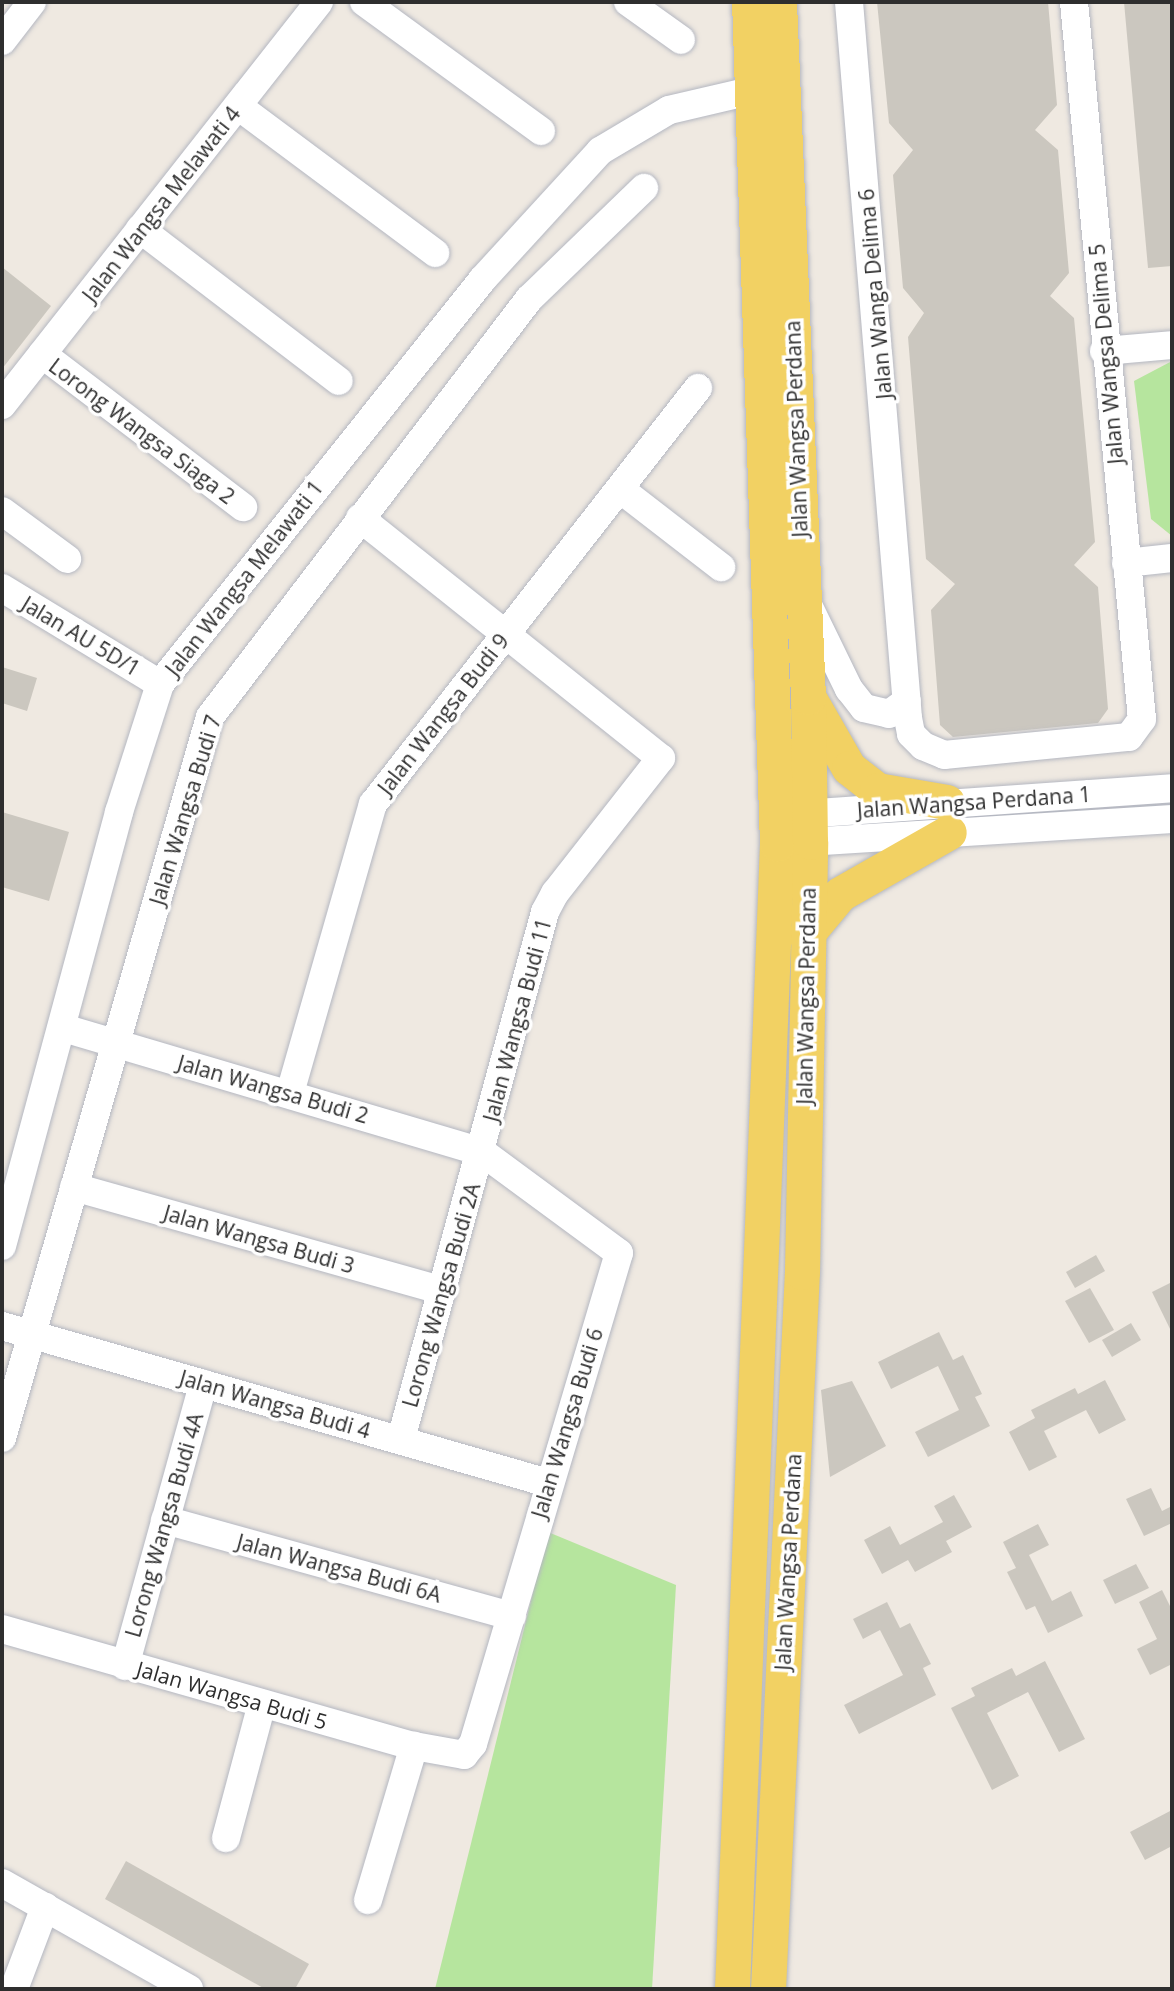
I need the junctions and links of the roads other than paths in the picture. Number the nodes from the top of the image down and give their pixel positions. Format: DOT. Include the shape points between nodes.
graph roads {
  1 [pos="32,2"];
  2 [pos="319,2"];
  3 [pos="364,2"];
  4 [pos="628,2"];
  5 [pos="749,2"];
  6 [pos="779,2"];
  7 [pos="849,2"];
  8 [pos="1074,2"];
  9 [pos="681,40"];
  10 [pos="2,41"];
  11 [pos="750,91"];
  12 [pos="237,106"];
  13 [pos="541,131"];
  14 [pos="644,188"];
  15 [pos="140,229"];
  16 [pos="435,253"];
  17 [pos="1172,345"];
  18 [pos="1104,351"];
  19 [pos="42,354"];
  20 [pos="339,381"];
  21 [pos="698,388"];
  22 [pos="2,405"];
  23 [pos="620,489"];
  24 [pos="243,507"];
  25 [pos="2,511"];
  26 [pos="360,518"];
  27 [pos="1172,558"];
  28 [pos="67,559"];
  29 [pos="1126,563"];
  30 [pos="721,567"];
  31 [pos="2,588"];
  32 [pos="801,592"];
  33 [pos="506,633"];
  34 [pos="160,684"];
  35 [pos="808,697"];
  36 [pos="907,701"];
  37 [pos="1140,705"];
  38 [pos="1172,788"];
  39 [pos="948,817"];
  40 [pos="1172,819"];
  41 [pos="793,829"];
  42 [pos="806,935"];
  43 [pos="63,1028"];
  44 [pos="115,1044"];
  45 [pos="290,1093"];
  46 [pos="482,1152"];
  47 [pos="75,1187"];
  48 [pos="2,1246"];
  49 [pos="443,1291"];
  50 [pos="2,1326"];
  51 [pos="31,1334"];
  52 [pos="204,1384"];
  53 [pos="2,1438"];
  54 [pos="401,1439"];
  55 [pos="548,1483"];
  56 [pos="165,1520"];
  57 [pos="512,1616"];
  58 [pos="2,1629"];
  59 [pos="125,1666"];
  60 [pos="262,1704"];
  61 [pos="414,1746"];
  62 [pos="464,1755"];
  63 [pos="226,1838"];
  64 [pos="2,1883"];
  65 [pos="368,1900"];
  66 [pos="45,1908"];
  67 [pos="15,1989"];
  68 [pos="189,1989"];
  69 [pos="732,1989"];
  70 [pos="768,1989"];
  1 -- 10 [label="street"];
  2 -- 12 [label="street, Jalan Wangsa Melawati 4"];
  3 -- 13 [label="street"];
  4 -- 9 [label="street"];
  5 -- 11 [label="main road, Jalan Wangsa Perdana"];
  6 -- 32 [label="main road, Jalan Wangsa Perdana"];
  7 -- 36 [label="street, Jalan Wanga Delima 6"];
  8 -- 18 [label="street, Jalan Wangsa Delima 5"];
  11 -- 34 [label="street, Jalan Wangsa Melawati 1" via="669,110 600,151 482,280"];
  11 -- 41 [label="main road, Jalan Wangsa Perdana"];
  12 -- 15 [label="street, Jalan Wangsa Melawati 4"];
  12 -- 16 [label="street"];
  14 -- 26 [label="street, Jalan Wangsa Budi 7" via="529,299"];
  15 -- 19 [label="street, Jalan Wangsa Melawati 4"];
  15 -- 20 [label="street"];
  17 -- 18 [label="street"];
  18 -- 29 [label="street, Jalan Wangsa Delima 5"];
  19 -- 22 [label="street, Jalan Wangsa Melawati 4"];
  19 -- 24 [label="street, Lorong Wangsa Siaga 2"];
  21 -- 23 [label="street, Jalan Wangsa Budi 9"];
  23 -- 30 [label="street"];
  23 -- 33 [label="street, Jalan Wangsa Budi 9"];
  25 -- 28 [label="street"];
  26 -- 33 [label="street"];
  26 -- 44 [label="street, Jalan Wangsa Budi 7" via="210,717"];
  27 -- 29 [label="street"];
  29 -- 37 [label="street, Jalan Wangsa Delima 5"];
  31 -- 34 [label="street, Jalan AU 5D/1"];
  32 -- 35 [label="main road, Jalan Wangsa Perdana"];
  32 -- 36 [label="street" via="849,689 864,708 889,714"];
  33 -- 45 [label="street, Jalan Wangsa Budi 9" via="373,804"];
  33 -- 46 [label="street, Jalan Wangsa Budi 11" via="661,758 550,901"];
  34 -- 43 [label="street, Jalan Wangsa Melawati 1" via="119,813"];
  35 -- 39 [label="main road" via="849,768 877,790"];
  35 -- 41 [label="main road, Jalan Wangsa Perdana"];
  36 -- 37 [label="street, Jalan Wanga Delima 6" via="911,734 932,754 944,755 1129,737 1139,729"];
  38 -- 39 [label="street, Jalan Wangsa Perdana 1"];
  39 -- 40 [label="street, Jalan Wangsa Perdana 1"];
  39 -- 41 [label="street, Jalan Wangsa Perdana 1"];
  39 -- 42 [label="main road" via="840,894"];
  41 -- 42 [label="main road, Jalan Wangsa Perdana"];
  41 -- 69 [label="main road, Jalan Wangsa Perdana"];
  42 -- 70 [label="main road, Jalan Wangsa Perdana" via="803,1272"];
  43 -- 44 [label="street, Jalan Wangsa Budi 2"];
  43 -- 48 [label="street, Jalan Wangsa Melawati 1"];
  44 -- 45 [label="street, Jalan Wangsa Budi 2"];
  44 -- 47 [label="street, Jalan Wangsa Budi 7"];
  45 -- 46 [label="street, Jalan Wangsa Budi 2"];
  46 -- 49 [label="street, Lorong Wangsa Budi 2A"];
  46 -- 55 [label="street, Jalan Wangsa Budi 6" via="619,1252"];
  47 -- 49 [label="street, Jalan Wangsa Budi 3"];
  47 -- 51 [label="street, Jalan Wangsa Budi 7"];
  49 -- 54 [label="street, Lorong Wangsa Budi 2A"];
  50 -- 51 [label="street, Jalan Wangsa Budi 4"];
  51 -- 52 [label="street, Jalan Wangsa Budi 4"];
  51 -- 53 [label="street, Jalan Wangsa Budi 7"];
  52 -- 54 [label="street, Jalan Wangsa Budi 4"];
  52 -- 56 [label="street, Lorong Wangsa Budi 4A"];
  54 -- 55 [label="street, Jalan Wangsa Budi 4"];
  55 -- 57 [label="street, Jalan Wangsa Budi 6"];
  56 -- 57 [label="street, Jalan Wangsa Budi 6A"];
  56 -- 59 [label="street, Lorong Wangsa Budi 4A"];
  57 -- 62 [label="street, Jalan Wangsa Budi 6" via="473,1744"];
  58 -- 59 [label="street, Jalan Wangsa Budi 5"];
  59 -- 60 [label="street, Jalan Wangsa Budi 5"];
  60 -- 61 [label="street, Jalan Wangsa Budi 5"];
  60 -- 63 [label="street"];
  61 -- 62 [label="street, Jalan Wangsa Budi 5"];
  61 -- 65 [label="street"];
  64 -- 66 [label="street"];
  66 -- 67 [label="street"];
  66 -- 68 [label="street"];
}
